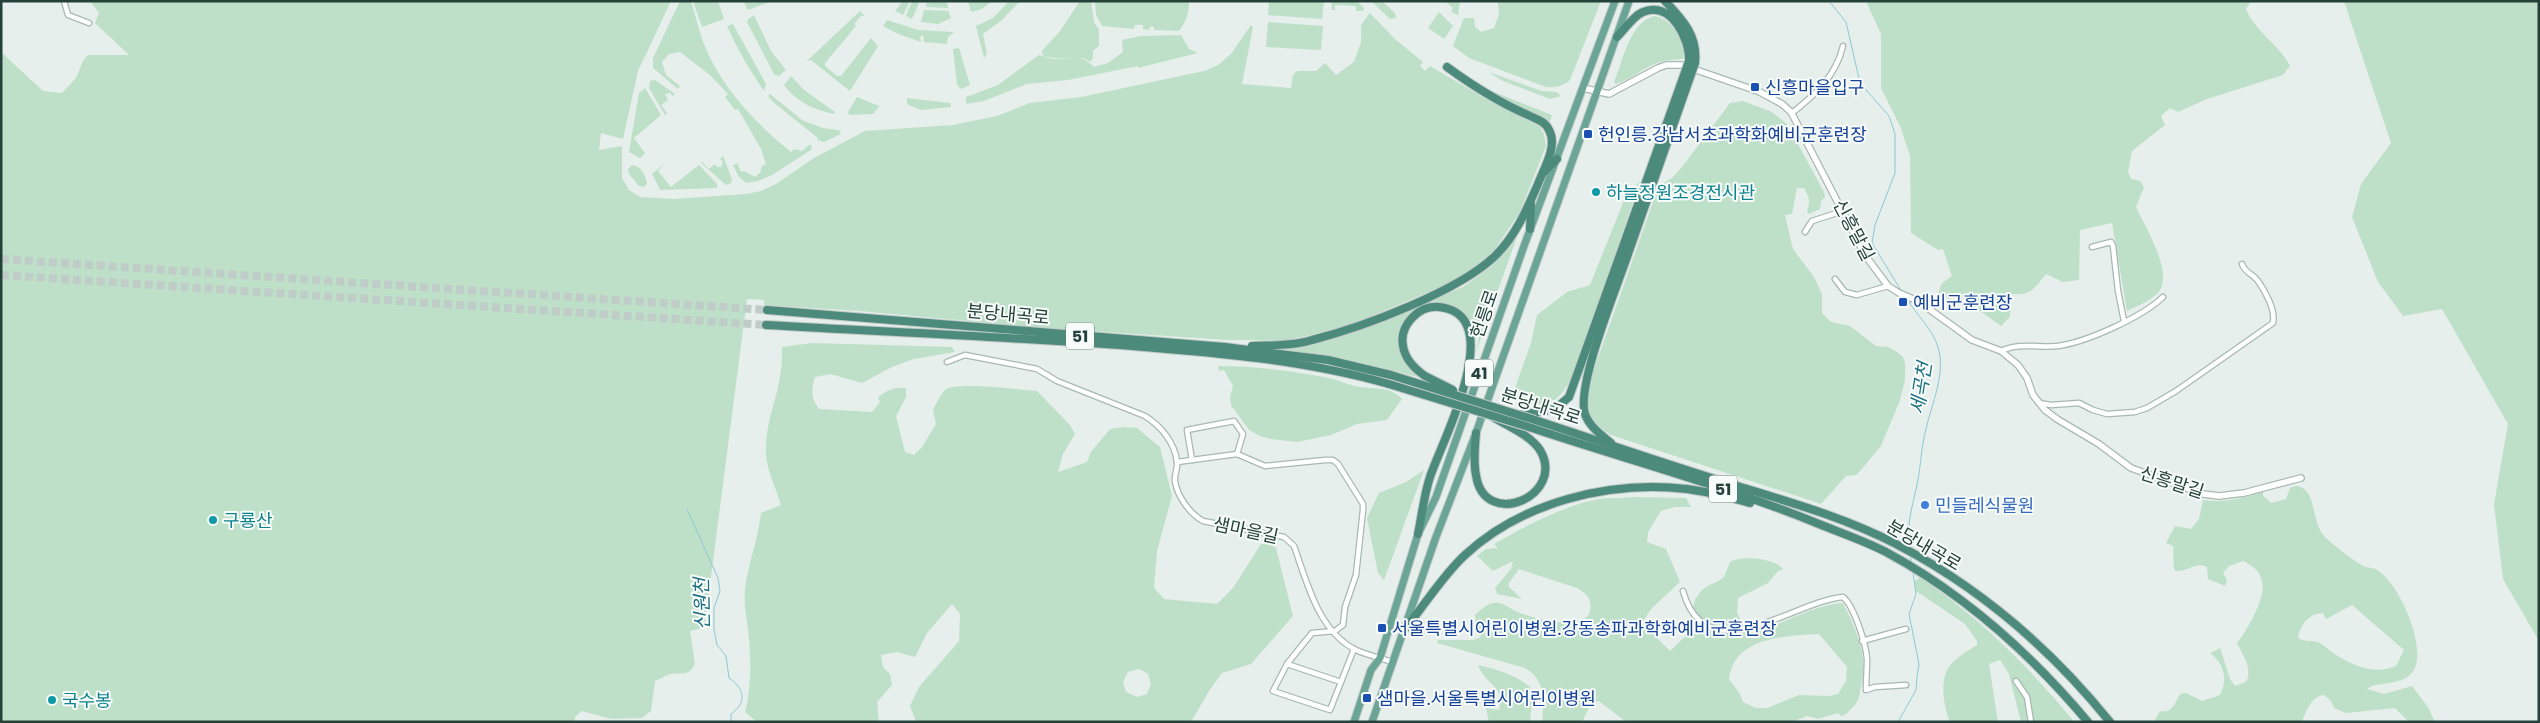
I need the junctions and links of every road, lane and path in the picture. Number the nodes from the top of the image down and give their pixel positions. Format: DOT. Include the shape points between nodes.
graph roads {
  1 [pos="64,1"];
  2 [pos="1615,1"];
  3 [pos="1629,1"];
  4 [pos="1666,1"];
  5 [pos="89,23"];
  6 [pos="1617,37"];
  7 [pos="1843,46"];
  8 [pos="1692,62"];
  9 [pos="1447,67"];
  10 [pos="1583,88"];
  11 [pos="1597,92"];
  12 [pos="1792,113"];
  13 [pos="1556,159"];
  14 [pos="1541,176"];
  15 [pos="1532,199"];
  16 [pos="1843,211"];
  17 [pos="1530,229"];
  18 [pos="1805,232"];
  19 [pos="2092,247"];
  20 [pos="1625,253"];
  21 [pos="2242,264"];
  22 [pos="1835,279"];
  23 [pos="1888,286"];
  24 [pos="2163,297"];
  25 [pos="767,310"];
  26 [pos="2124,321"];
  27 [pos="766,325"];
  28 [pos="1225,346"];
  29 [pos="2001,352"];
  30 [pos="946,362"];
  31 [pos="1464,394"];
  32 [pos="2039,403"];
  33 [pos="1493,418"];
  34 [pos="1535,420"];
  35 [pos="1476,433"];
  36 [pos="1614,445"];
  37 [pos="1237,454"];
  38 [pos="1192,460"];
  39 [pos="1177,462"];
  40 [pos="2301,478"];
  41 [pos="1794,514"];
  42 [pos="1418,534"];
  43 [pos="1683,591"];
  44 [pos="1405,629"];
  45 [pos="1906,629"];
  46 [pos="1335,631"];
  47 [pos="1862,641"];
  48 [pos="1354,649"];
  49 [pos="1380,658"];
  50 [pos="1392,662"];
  51 [pos="1287,664"];
  52 [pos="2016,681"];
  53 [pos="1341,682"];
  54 [pos="1906,685"];
  55 [pos="1354,722"];
  56 [pos="1372,722"];
  57 [pos="2031,722"];
  58 [pos="2088,722"];
  59 [pos="2110,722"];
  1 -- 5 [label="street" via="68,15"];
  2 -- 10 [label="main road, 헌릉로 / 41"];
  3 -- 6 [label="main road, 헌릉로 / 41"];
  4 -- 8 [label="highway" via="1692,34 1695,45"];
  6 -- 8 [label="highway" via="1638,15 1657,10 1681,28"];
  6 -- 11 [label="main road, 헌릉로 / 41"];
  7 -- 12 [label="street" via="1834,71"];
  8 -- 20 [label="highway, bridge"];
  9 -- 14 [label="highway" via="1491,98 1540,120 1548,128 1552,145"];
  10 -- 11 [label="street"];
  10 -- 13 [label="main road, 헌릉로 / 41"];
  11 -- 12 [label="street, 신흥말길" via="1609,94 1648,72 1666,65 1682,65 1771,97"];
  11 -- 35 [label="main road, 헌릉로 / 41"];
  12 -- 16 [label="street, 신흥말길"];
  13 -- 14 [label="highway"];
  13 -- 17 [label="main road, 헌릉로 / 41"];
  14 -- 15 [label="highway"];
  15 -- 17 [label="highway"];
  15 -- 28 [label="highway" via="1522,220 1497,254 1463,281 1360,325 1311,341"];
  16 -- 18 [label="street" via="1812,221"];
  16 -- 23 [label="street, 신흥말길" via="1865,255"];
  17 -- 42 [label="main road, 헌릉로 / 41" via="1436,497"];
  19 -- 26 [label="street" via="2111,242 2113,246"];
  20 -- 34 [label="highway" via="1569,397"];
  20 -- 36 [label="highway" via="1583,398 1586,417"];
  21 -- 32 [label="street" via="2258,280 2275,317 2273,322 2176,391 2135,412 2107,414 2079,403"];
  22 -- 23 [label="street" via="1846,292 1857,295"];
  23 -- 29 [label="street, 신흥말길" via="1918,301 1972,340"];
  24 -- 26 [label="street" via="2155,305"];
  25 -- 28 [label="highway, 분당내곡로 / 51"];
  26 -- 29 [label="street" via="2066,344 2009,347"];
  27 -- 33 [label="highway, 분당내곡로 / 51, bridge" via="1042,339 1327,367"];
  28 -- 31 [label="highway, 분당내곡로 / 51, bridge" via="1328,360"];
  29 -- 32 [label="street, 신흥말길" via="2018,365"];
  30 -- 39 [label="street, 샘마을길" via="965,355 1037,369 1057,381 1158,424 1168,437"];
  31 -- 31 [label="highway, bridge" via="1421,373 1405,354 1402,340 1406,326 1418,312 1430,307 1453,311 1462,317 1470,330 1472,350"];
  31 -- 34 [label="highway, 분당내곡로 / 51, bridge"];
  31 -- 42 [label="highway" via="1429,479"];
  32 -- 40 [label="street, 신흥말길" via="2057,420 2099,444 2131,468 2203,494 2244,493"];
  33 -- 34 [label="highway, 분당내곡로 / 51, bridge"];
  33 -- 35 [label="highway" via="1527,438 1541,452 1545,469 1542,483 1532,495 1519,503 1506,505 1491,500 1480,488 1476,476"];
  34 -- 36 [label="highway, 분당내곡로 / 51"];
  34 -- 41 [label="highway, 분당내곡로 / 51"];
  35 -- 44 [label="main road, 헌릉로 / 41"];
  36 -- 59 [label="highway, 분당내곡로 / 51" via="1863,528 1910,552 1995,607 2028,635 2069,674"];
  37 -- 38 [label="street"];
  37 -- 38 [label="street" via="1243,434 1234,421 1187,430"];
  37 -- 46 [label="street" via="1265,466 1333,460 1362,504 1356,575 1345,607 1343,625"];
  38 -- 39 [label="street"];
  39 -- 46 [label="street, 샘마을길" via="1174,479 1178,492 1196,518 1290,541 1316,606"];
  41 -- 44 [label="highway" via="1687,489 1618,489 1540,508 1503,527 1464,556"];
  41 -- 58 [label="highway, 분당내곡로 / 51" via="1885,551 1992,624 2060,688"];
  42 -- 49 [label="main road, 헌릉로 / 41"];
  43 -- 47 [label="street" via="1693,614 1706,625 1721,630 1755,628 1826,600 1843,597 1852,608"];
  44 -- 50 [label="main road, 헌릉로 / 41"];
  45 -- 47 [label="street"];
  46 -- 48 [label="street, 샘마을길"];
  46 -- 51 [label="street" via="1312,633"];
  47 -- 54 [label="street" via="1867,656 1866,690"];
  48 -- 49 [label="street, 샘마을길"];
  48 -- 53 [label="street"];
  49 -- 50 [label="street, 샘마을길"];
  49 -- 55 [label="main road, 헌릉로 / 41" via="1371,670"];
  50 -- 56 [label="main road, 헌릉로 / 41"];
  51 -- 53 [label="street"];
  51 -- 53 [label="street" via="1273,691 1330,710"];
  52 -- 57 [label="street" via="2027,697"];
}
